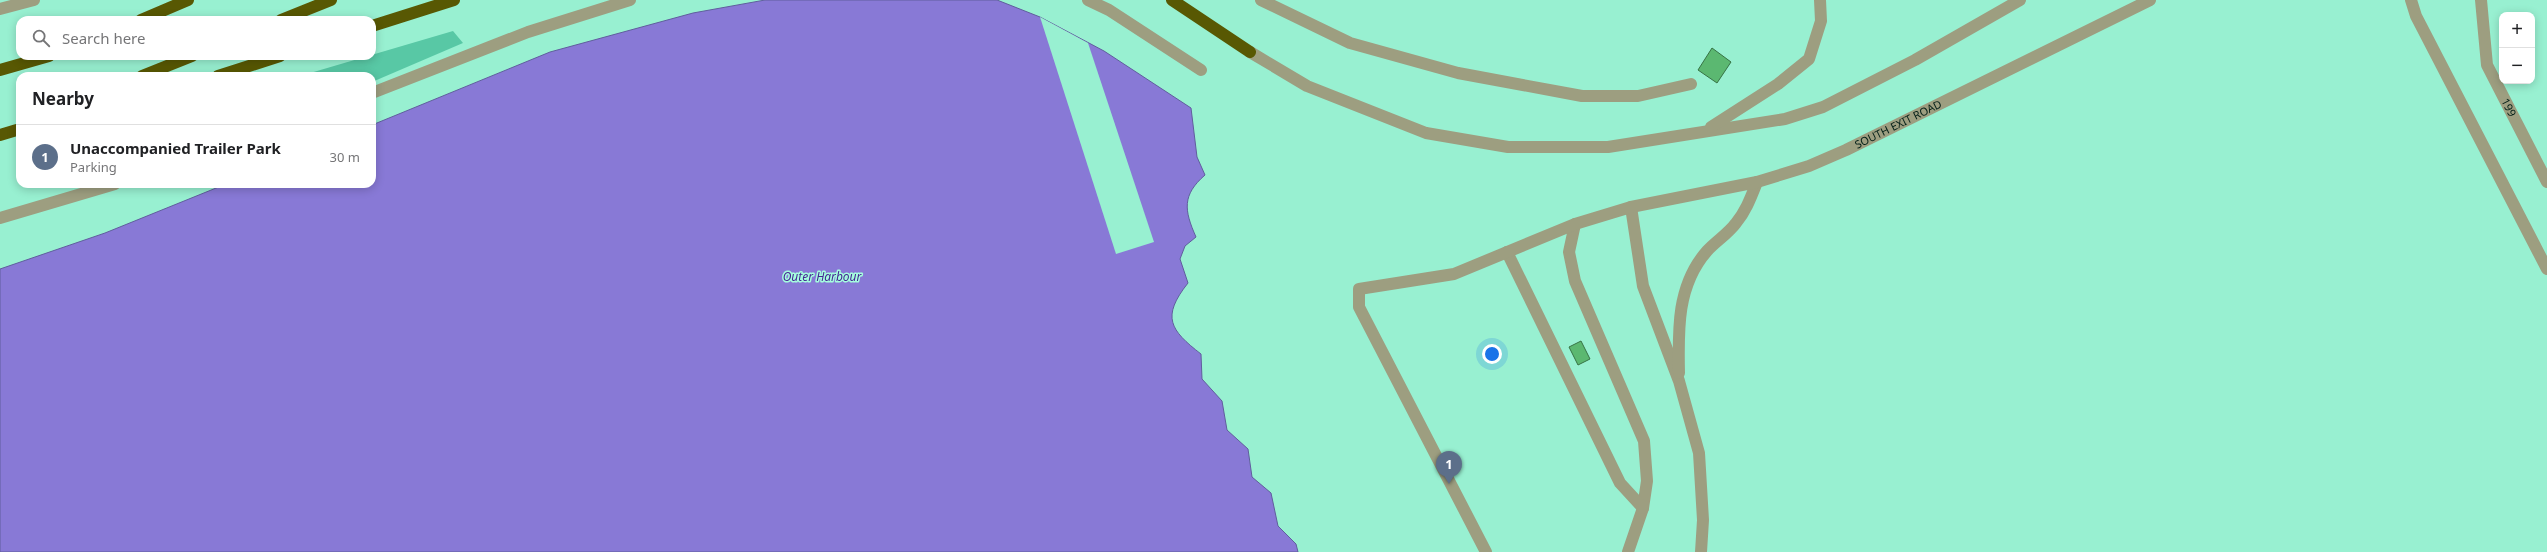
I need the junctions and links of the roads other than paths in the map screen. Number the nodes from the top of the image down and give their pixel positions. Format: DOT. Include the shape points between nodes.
graph roads {
  1 [pos="34,0"];
  2 [pos="188,0"];
  3 [pos="331,0"];
  4 [pos="454,0"];
  5 [pos="630,0"];
  6 [pos="1088,0"];
  7 [pos="1172,0"];
  8 [pos="1261,0"];
  9 [pos="1820,0"];
  10 [pos="2020,0"];
  11 [pos="2150,0"];
  12 [pos="2411,0"];
  13 [pos="2480,3"];
  14 [pos="0,9"];
  15 [pos="150,16"];
  16 [pos="292,16"];
  17 [pos="376,25"];
  18 [pos="1250,52"];
  19 [pos="35,60"];
  20 [pos="182,60"];
  21 [pos="268,60"];
  22 [pos="0,70"];
  23 [pos="1201,70"];
  24 [pos="152,72"];
  25 [pos="230,72"];
  26 [pos="1691,84"];
  27 [pos="376,92"];
  28 [pos="1708,129"];
  29 [pos="16,130"];
  30 [pos="0,135"];
  31 [pos="1757,182"];
  32 [pos="2547,182"];
  33 [pos="101,188"];
  34 [pos="1630,207"];
  35 [pos="0,218"];
  36 [pos="1575,224"];
  37 [pos="1507,252"];
  38 [pos="2547,269"];
  39 [pos="1679,381"];
  40 [pos="1643,508"];
  41 [pos="1486,552"];
  42 [pos="1628,552"];
  43 [pos="1701,552"];
  1 -- 14 [label="street"];
  2 -- 15 [label="highway"];
  3 -- 16 [label="highway"];
  4 -- 17 [label="highway"];
  5 -- 27 [label="street" via="528,32"];
  6 -- 23 [label="street" via="1109,10"];
  7 -- 18 [label="highway"];
  8 -- 26 [label="street" via="1350,43 1458,73 1582,96 1638,96"];
  9 -- 28 [label="street" via="1821,21 1809,59 1778,84"];
  10 -- 28 [label="street" via="1915,60 1823,107 1785,119"];
  11 -- 31 [label="street, SOUTH EXIT ROAD" via="1827,159"];
  12 -- 38 [label="street" via="2416,16"];
  13 -- 32 [label="street, 199" via="2487,65"];
  18 -- 28 [label="street" via="1307,86 1426,134 1508,147 1608,147"];
  19 -- 22 [label="highway"];
  20 -- 24 [label="highway"];
  21 -- 25 [label="highway"];
  29 -- 30 [label="highway"];
  31 -- 34 [label="street, SOUTH EXIT ROAD"];
  31 -- 39 [label="street" via="1748,205 1736,224 1707,251 1694,268 1679,313"];
  33 -- 35 [label="street"];
  34 -- 36 [label="street, SOUTH EXIT ROAD"];
  34 -- 39 [label="street" via="1643,286"];
  36 -- 37 [label="street, SOUTH EXIT ROAD"];
  36 -- 40 [label="street" via="1569,252 1575,281 1644,441 1647,482"];
  37 -- 40 [label="street" via="1620,483"];
  37 -- 41 [label="street, SOUTH EXIT ROAD" via="1454,274 1360,289 1359,307"];
  39 -- 43 [label="street" via="1699,453 1703,520"];
  40 -- 42 [label="street"];
}
